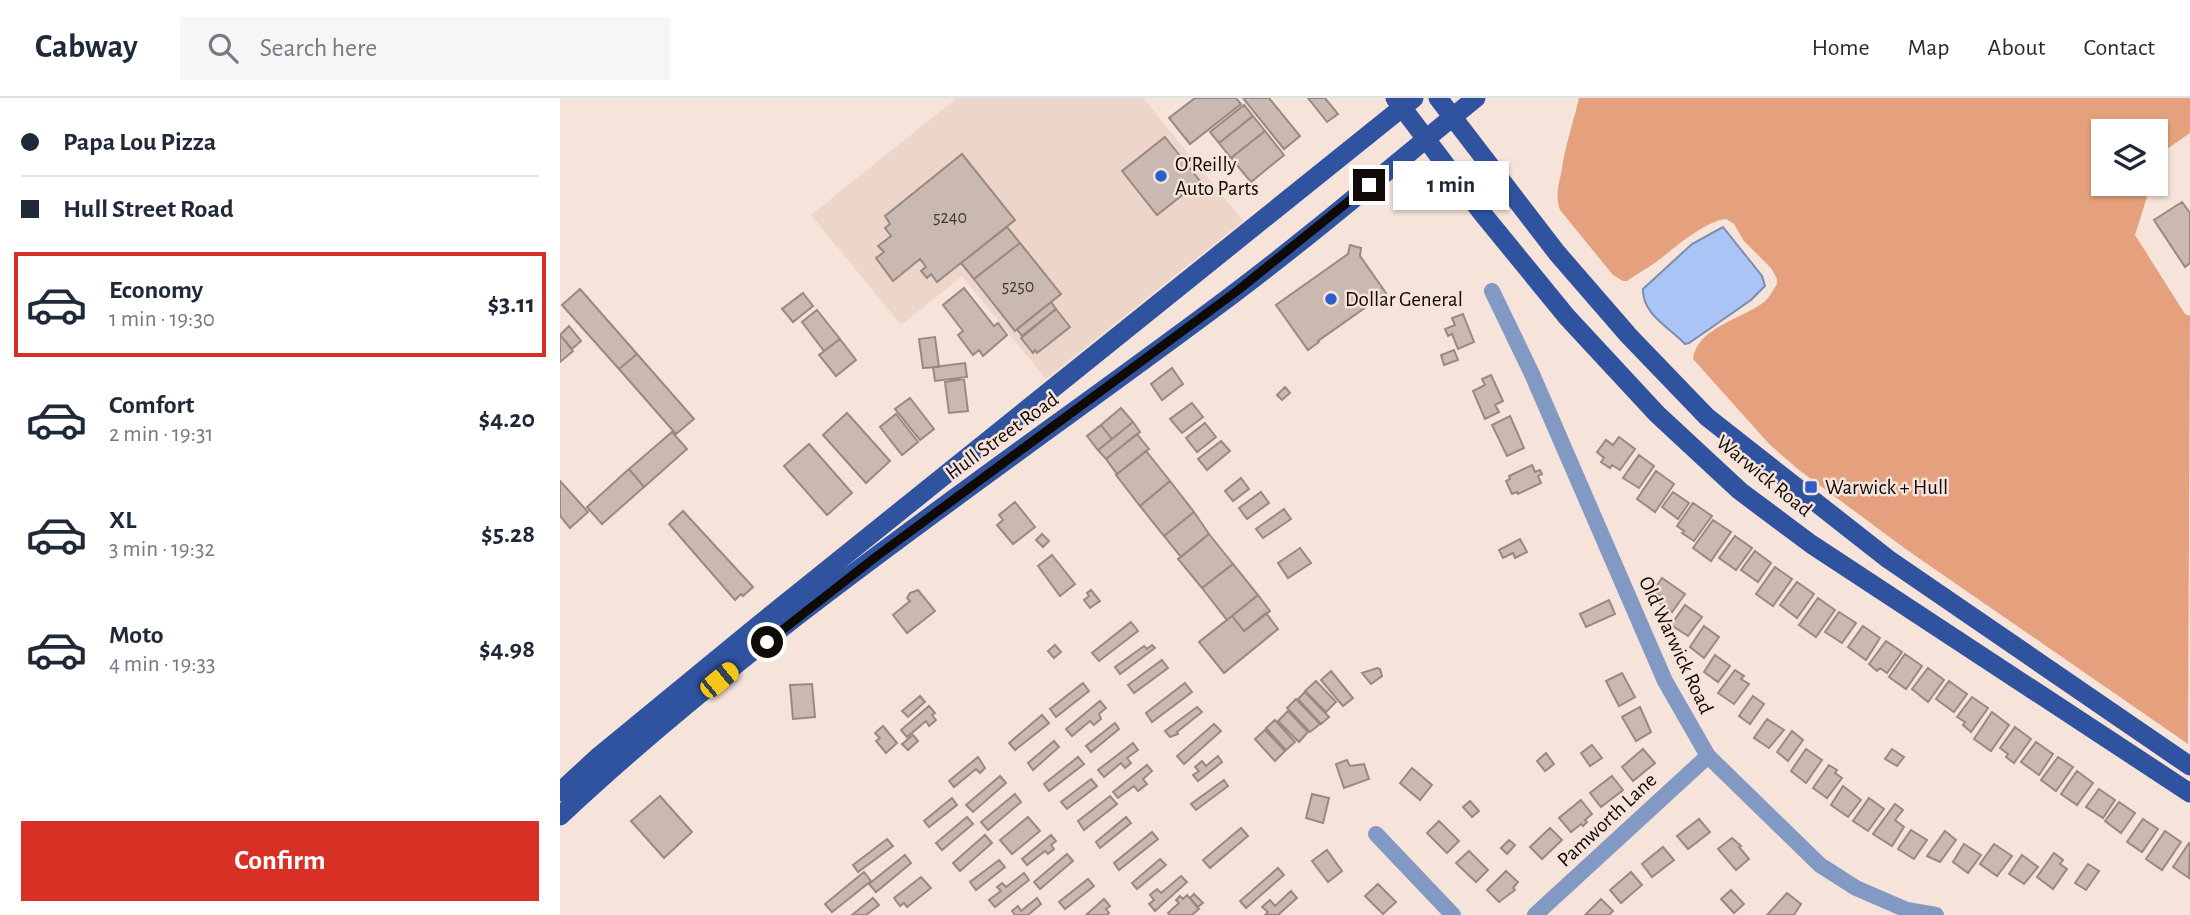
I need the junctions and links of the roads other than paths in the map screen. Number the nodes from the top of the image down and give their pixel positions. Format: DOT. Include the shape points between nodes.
graph roads {
  1 [pos="1438,98"];
  2 [pos="1476,98"];
  3 [pos="1404,101"];
  4 [pos="1453,117"];
  5 [pos="1425,140"];
  6 [pos="1492,291"];
  7 [pos="1708,756"];
  8 [pos="2190,766"];
  9 [pos="560,792"];
  10 [pos="2190,793"];
  11 [pos="560,816"];
  12 [pos="1376,834"];
  13 [pos="1904,912"];
  14 [pos="1453,915"];
  15 [pos="1535,915"];
  16 [pos="1936,915"];
  1 -- 4 [label="main road, Warwick Road"];
  2 -- 4 [label="main road, Hull Street Road"];
  3 -- 5 [label="main road, Warwick Road"];
  3 -- 9 [label="main road, Hull Street Road" via="756,627"];
  4 -- 5 [label="main road, Hull Street Road"];
  4 -- 8 [label="main road, Warwick Road" via="1557,253 1629,337 1707,417 1888,559"];
  5 -- 10 [label="main road, Warwick Road" via="1567,317 1657,414 1740,491 1811,544"];
  5 -- 11 [label="main road, Hull Street Road" via="1226,300 877,556 677,714"];
  6 -- 7 [label="street, Old Warwick Road" via="1665,681"];
  7 -- 13 [label="street, Old Warwick Road" via="1820,865"];
  7 -- 15 [label="street, Pamworth Lane"];
  12 -- 14 [label="street"];
  13 -- 16 [label="street, Old Warwick Road"];
}
